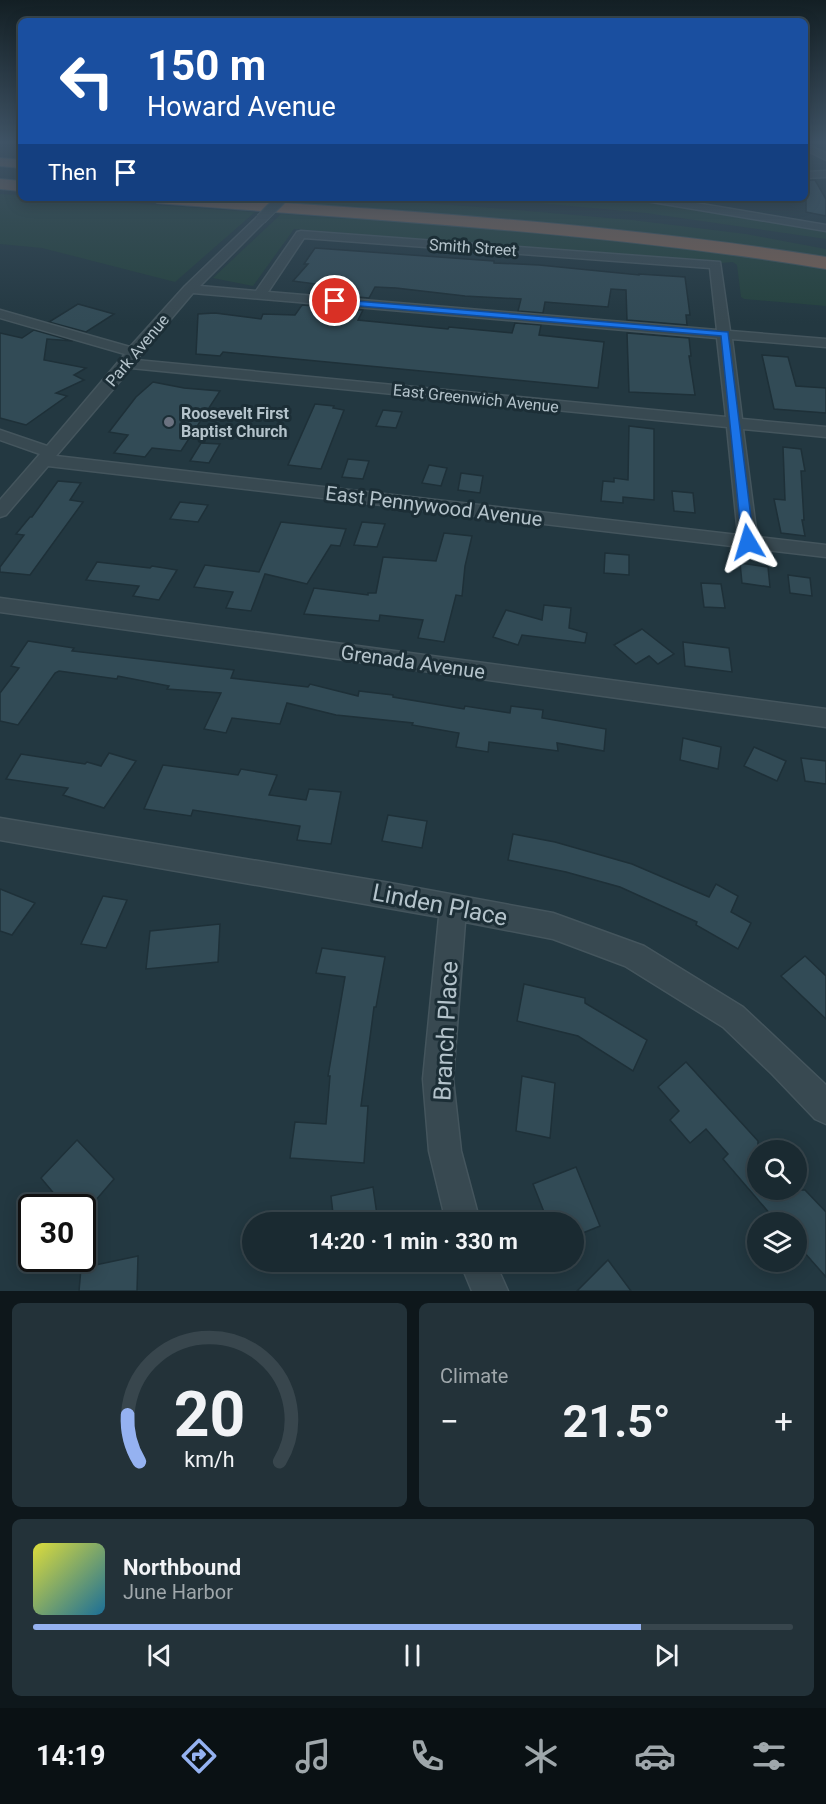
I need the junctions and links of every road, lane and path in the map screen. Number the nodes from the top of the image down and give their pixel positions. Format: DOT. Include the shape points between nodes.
graph roads {
  1 [pos="212,202"];
  2 [pos="278,202"];
  3 [pos="671,202"];
  4 [pos="711,226"];
  5 [pos="826,228"];
  6 [pos="826,244"];
  7 [pos="826,263"];
  8 [pos="190,289"];
  9 [pos="260,294"];
  10 [pos="0,314"];
  11 [pos="725,334"];
  12 [pos="826,343"];
  13 [pos="130,358"];
  14 [pos="735,423"];
  15 [pos="826,432"];
  16 [pos="0,435"];
  17 [pos="46,456"];
  18 [pos="0,511"];
  19 [pos="748,542"];
  20 [pos="826,551"];
  21 [pos="0,605"];
  22 [pos="826,718"];
  23 [pos="0,829"];
  24 [pos="453,908"];
  25 [pos="826,1108"];
  26 [pos="460,1212"];
  27 [pos="482,1272"];
  28 [pos="490,1291"];
  1 -- 7 [label="highway" via="620,234"];
  2 -- 8 [label="street, Park Avenue, bridge"];
  3 -- 5 [label="street"];
  4 -- 6 [label="highway"];
  8 -- 9 [label="street"];
  8 -- 13 [label="street, Park Avenue"];
  9 -- 11 [label="street"];
  9 -- 11 [label="street, Smith Street" via="301,234 716,265"];
  10 -- 13 [label="street, East Greenwich Avenue"];
  11 -- 12 [label="street"];
  11 -- 14 [label="street"];
  13 -- 14 [label="street, East Greenwich Avenue"];
  13 -- 17 [label="street, Park Avenue"];
  14 -- 15 [label="street, East Greenwich Avenue"];
  14 -- 19 [label="street"];
  16 -- 17 [label="street, East Pennywood Avenue"];
  17 -- 18 [label="street, Park Avenue"];
  17 -- 19 [label="street, East Pennywood Avenue"];
  19 -- 20 [label="street, East Pennywood Avenue"];
  21 -- 22 [label="street, Grenada Avenue"];
  23 -- 24 [label="street, Linden Place"];
  24 -- 25 [label="street, Linden Place" via="553,926 634,956 733,1017"];
  24 -- 26 [label="street, Branch Place" via="438,1079 445,1151"];
  27 -- 28 [label="street"];
}
